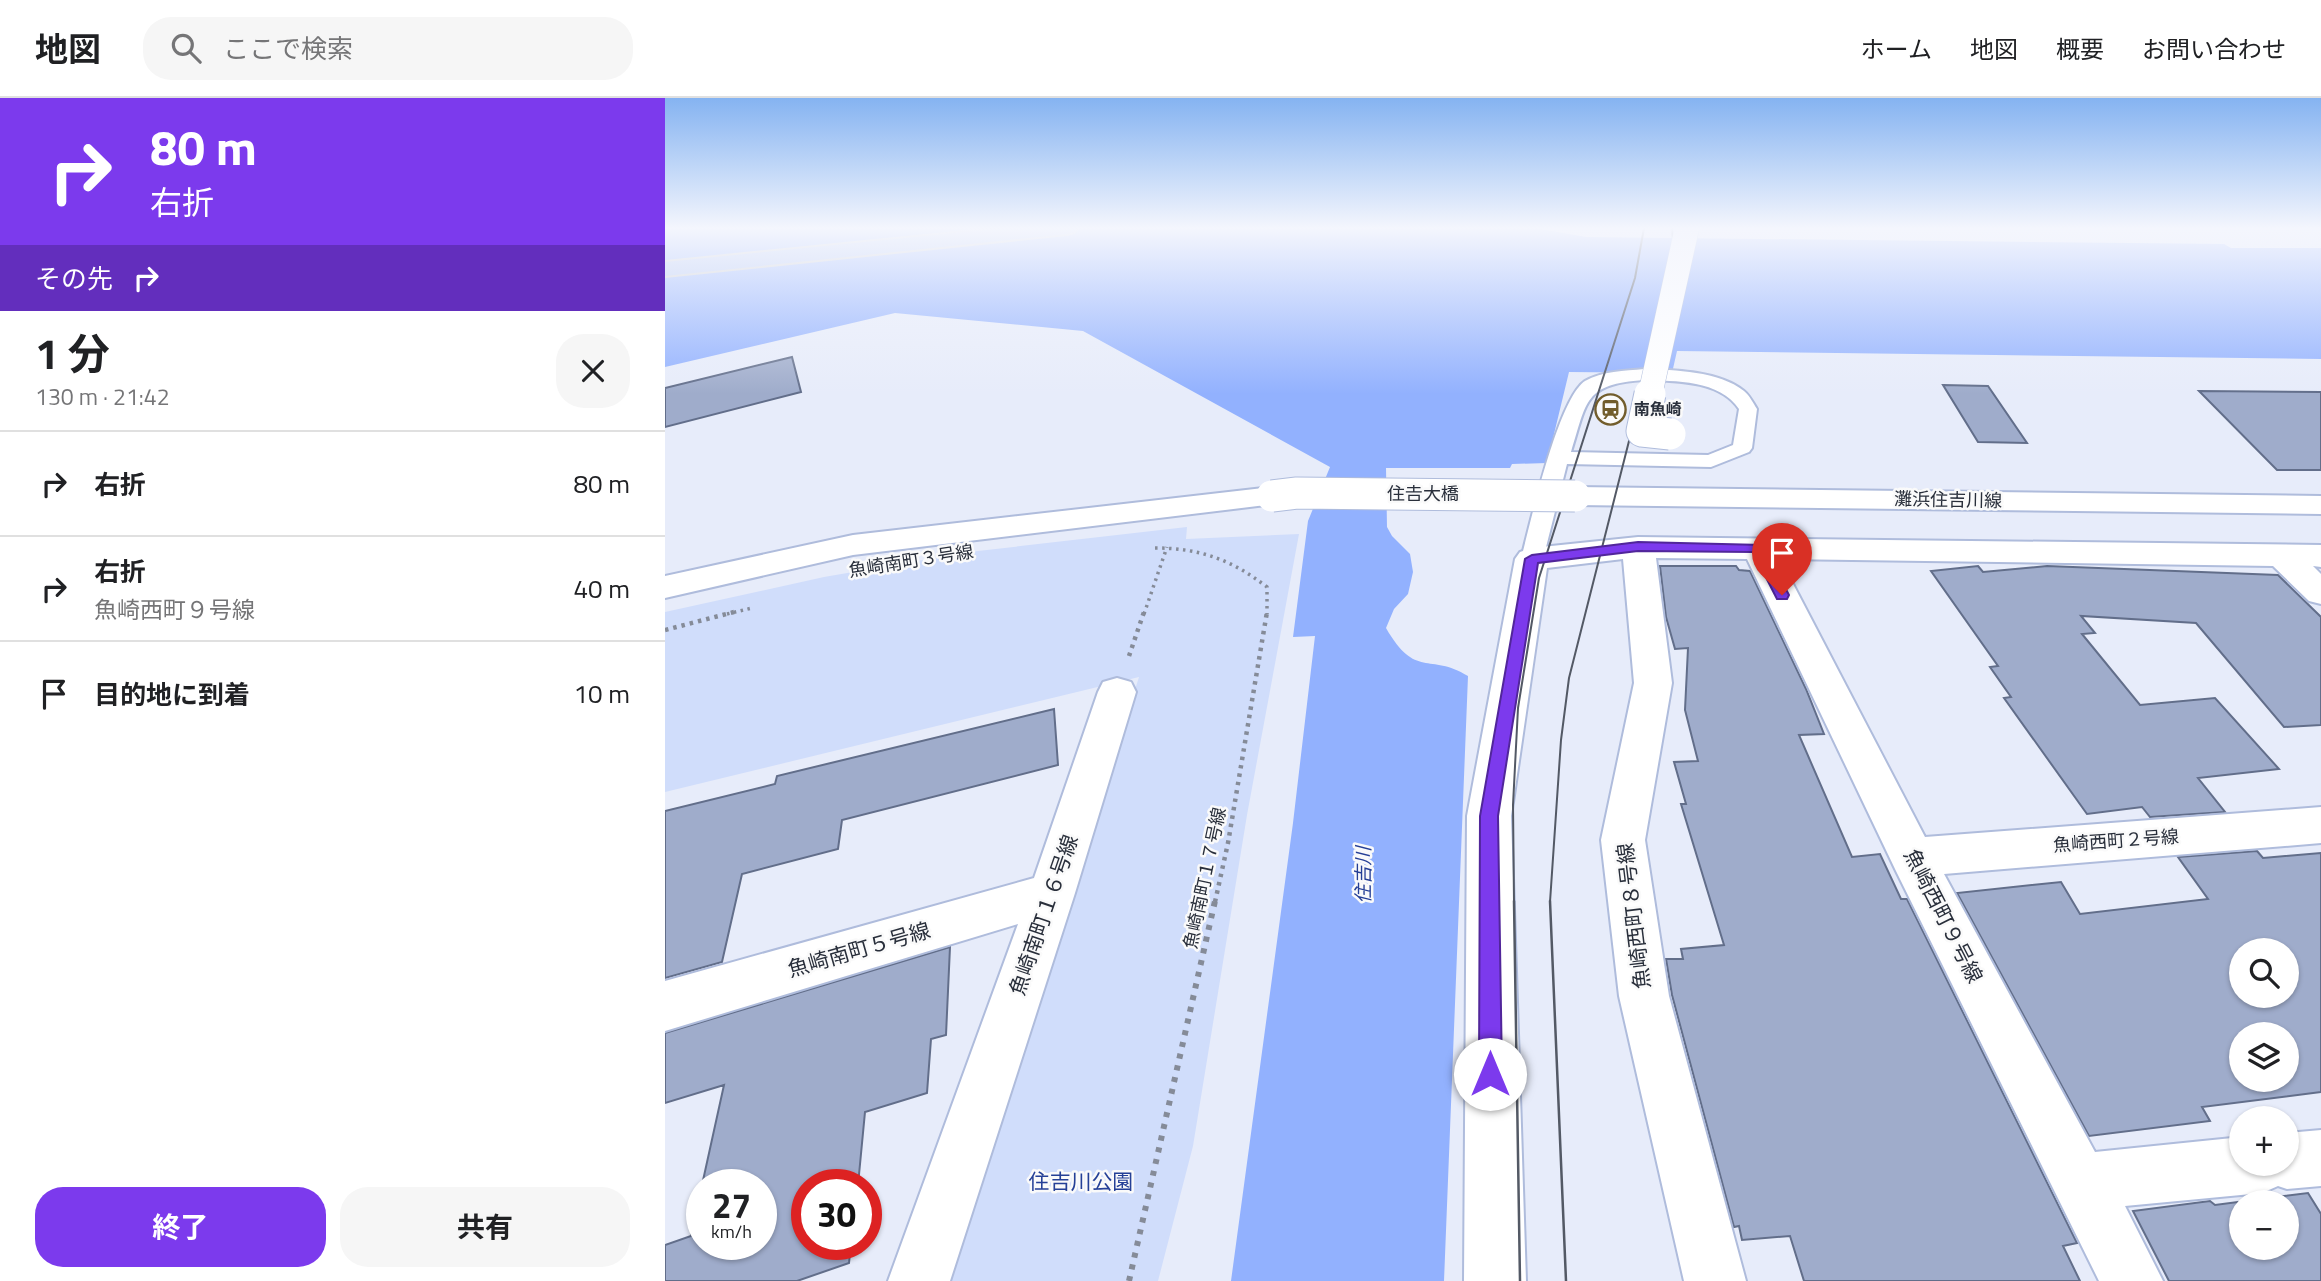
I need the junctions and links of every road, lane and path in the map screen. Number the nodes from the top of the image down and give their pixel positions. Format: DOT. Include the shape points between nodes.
graph roads {
  1 [pos="1675,283"];
  2 [pos="1670,434"];
  3 [pos="1559,458"];
  4 [pos="1575,496"];
  5 [pos="2321,505"];
  6 [pos="1167,547"];
  7 [pos="1638,547"];
  8 [pos="1154,548"];
  9 [pos="1758,548"];
  10 [pos="2281,555"];
  11 [pos="2321,556"];
  12 [pos="1532,559"];
  13 [pos="665,587"];
  14 [pos="2321,593"];
  15 [pos="754,608"];
  16 [pos="665,630"];
  17 [pos="1117,692"];
  18 [pos="2321,825"];
  19 [pos="1912,857"];
  20 [pos="1052,893"];
  21 [pos="665,1006"];
  22 [pos="2321,1158"];
  23 [pos="2299,1160"];
  24 [pos="2229,1167"];
  25 [pos="2081,1182"];
  26 [pos="919,1281"];
  27 [pos="1129,1281"];
  28 [pos="1495,1281"];
  29 [pos="1715,1281"];
  30 [pos="2132,1281"];
  1 -- 2 [label="street, bridge" via="1642,431"];
  3 -- 3 [label="lane" via="1711,461 1742,448 1748,409 1738,395 1691,378 1615,376 1591,385 1581,395"];
  3 -- 12 [label="lane"];
  4 -- 5 [label="street, 灘浜住吉川線"];
  4 -- 13 [label="street, 住𠮷大橋, bridge" via="1297,493 853,545"];
  6 -- 8 [label="path"];
  6 -- 17 [label="path"];
  6 -- 27 [label="path, 魚崎南町１７号線" via="1205,550 1239,565 1267,587 1267,622 1228,843"];
  7 -- 9 [label="street"];
  7 -- 12 [label="street"];
  7 -- 29 [label="street, 魚崎西町８号線" via="1653,683 1623,840 1644,996"];
  9 -- 10 [label="street"];
  9 -- 19 [label="street, 魚崎西町９号線"];
  10 -- 11 [label="street"];
  10 -- 14 [label="street"];
  12 -- 28 [label="street" via="1489,816"];
  15 -- 16 [label="path"];
  17 -- 20 [label="street, 魚崎南町１６号線"];
  18 -- 19 [label="street, 魚崎西町２号線"];
  19 -- 25 [label="street, 魚崎西町９号線"];
  20 -- 21 [label="street, 魚崎南町５号線"];
  20 -- 26 [label="street, 魚崎南町１６号線"];
  22 -- 23 [label="street"];
  24 -- 25 [label="street"];
  25 -- 30 [label="street, 魚崎西町９号線"];
}
